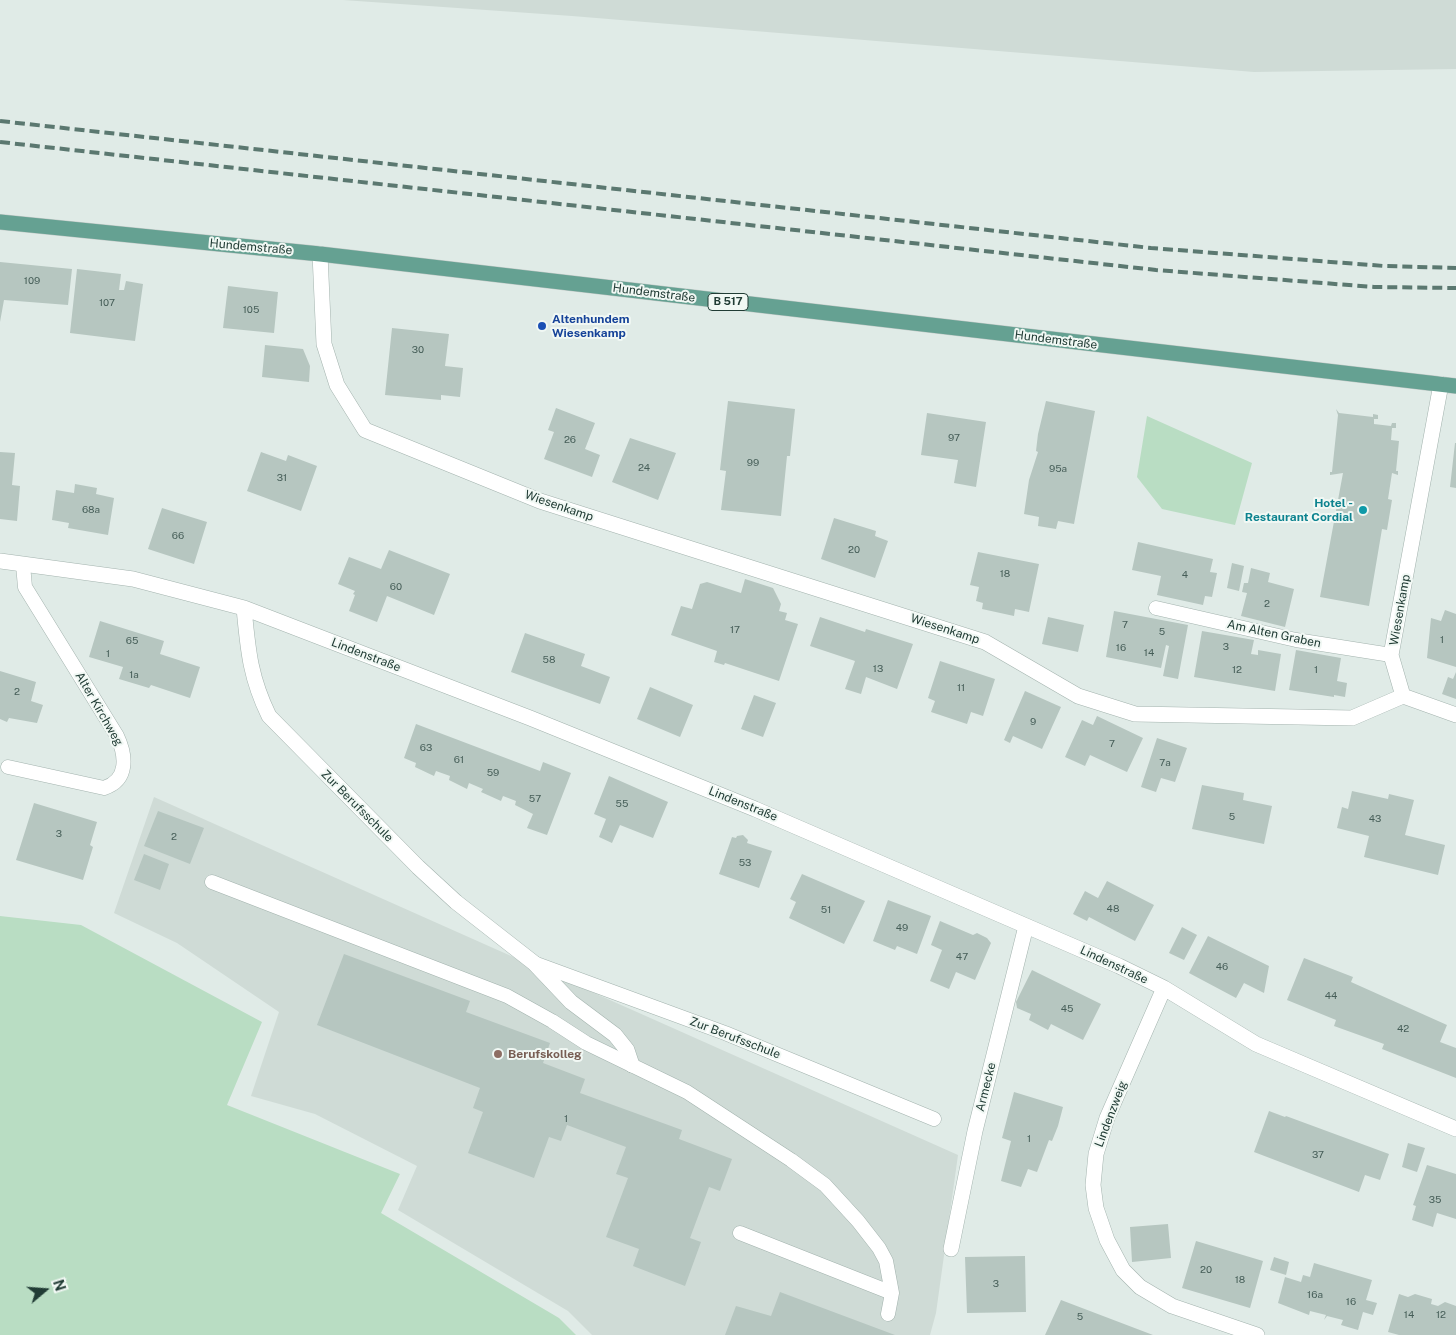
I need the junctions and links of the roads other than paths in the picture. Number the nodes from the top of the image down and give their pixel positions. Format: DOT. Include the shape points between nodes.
graph roads {
  1 [pos="0,222"];
  2 [pos="320,254"];
  3 [pos="1449,385"];
  4 [pos="0,561"];
  5 [pos="23,565"];
  6 [pos="244,608"];
  7 [pos="1156,608"];
  8 [pos="1392,655"];
  9 [pos="1403,696"];
  10 [pos="1456,715"];
  11 [pos="8,766"];
  12 [pos="212,882"];
  13 [pos="1026,926"];
  14 [pos="534,963"];
  15 [pos="1164,988"];
  16 [pos="632,1065"];
  17 [pos="934,1119"];
  18 [pos="1456,1129"];
  19 [pos="740,1233"];
  20 [pos="951,1249"];
  21 [pos="892,1293"];
  22 [pos="888,1314"];
  23 [pos="1257,1335"];
  1 -- 2 [label="main road, Hundemstraße / B 517"];
  2 -- 3 [label="main road, Hundemstraße / B 517"];
  2 -- 9 [label="street, Wiesenkamp" via="324,344 337,385 365,430 540,501 985,642 1078,696 1135,714 1352,718"];
  3 -- 8 [label="street, Wiesenkamp"];
  4 -- 5 [label="street, Lindenstraße"];
  5 -- 6 [label="street, Lindenstraße" via="134,579"];
  5 -- 11 [label="lane, Alter Kirchweg" via="25,587 117,736 125,759 118,780 104,788"];
  6 -- 13 [label="street, Lindenstraße" via="746,805"];
  6 -- 14 [label="street, Zur Berufsschule" via="250,670 269,716 418,867 456,902"];
  7 -- 8 [label="lane, Am Alten Graben" via="1296,640"];
  8 -- 9 [label="street, Wiesenkamp"];
  9 -- 10 [label="street"];
  12 -- 16 [label="lane" via="507,996 586,1043"];
  13 -- 15 [label="street, Lindenstraße"];
  13 -- 20 [label="street, Armecke" via="975,1131"];
  14 -- 16 [label="street, Zur Berufsschule" via="571,1002 615,1035 627,1050"];
  14 -- 17 [label="lane, Zur Berufsschule" via="734,1037"];
  15 -- 18 [label="street, Lindenstraße" via="1256,1044"];
  15 -- 23 [label="street, Lindenzweig" via="1107,1118 1096,1154 1093,1185 1096,1208 1107,1240 1123,1270 1140,1287 1172,1306"];
  16 -- 21 [label="lane" via="687,1092 825,1185 844,1203 879,1248 886,1261"];
  19 -- 21 [label="lane"];
  21 -- 22 [label="lane"];
}
